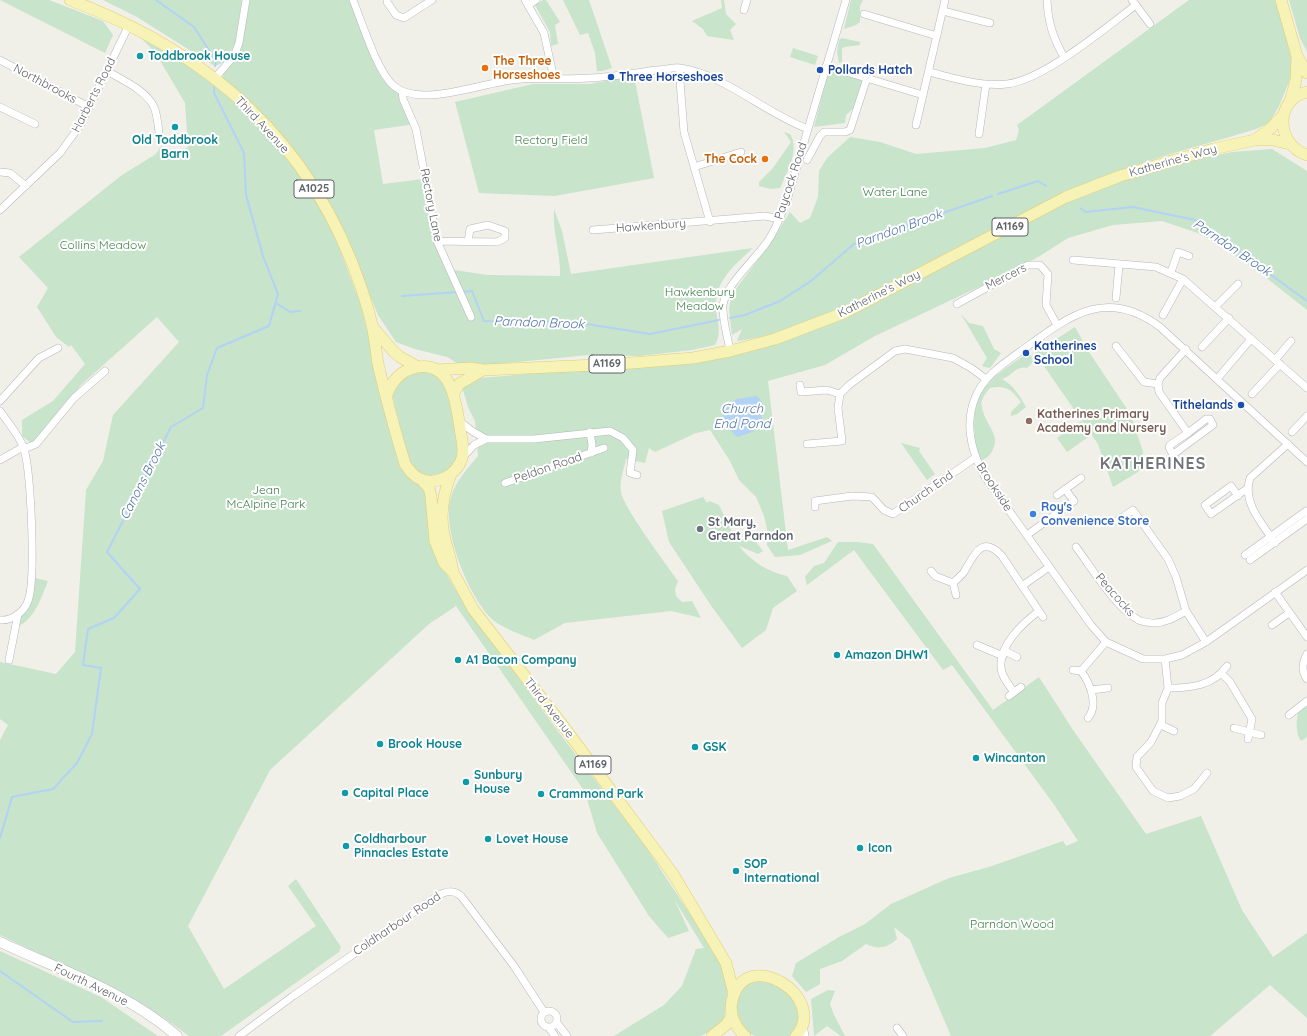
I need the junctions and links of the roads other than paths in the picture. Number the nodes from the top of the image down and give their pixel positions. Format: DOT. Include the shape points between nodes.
graph roads {
  1 [pos="70,0"];
  2 [pos="246,0"];
  3 [pos="353,0"];
  4 [pos="387,0"];
  5 [pos="432,0"];
  6 [pos="536,0"];
  7 [pos="747,0"];
  8 [pos="846,0"];
  9 [pos="946,0"];
  10 [pos="1047,0"];
  11 [pos="1281,0"];
  12 [pos="84,2"];
  13 [pos="527,3"];
  14 [pos="1134,3"];
  15 [pos="744,10"];
  16 [pos="943,11"];
  17 [pos="864,14"];
  18 [pos="990,23"];
  19 [pos="1150,24"];
  20 [pos="129,25"];
  21 [pos="937,36"];
  22 [pos="1297,56"];
  23 [pos="1064,57"];
  24 [pos="0,60"];
  25 [pos="826,66"];
  26 [pos="679,68"];
  27 [pos="107,71"];
  28 [pos="929,72"];
  29 [pos="1307,73"];
  30 [pos="215,78"];
  31 [pos="554,78"];
  32 [pos="867,78"];
  33 [pos="986,84"];
  34 [pos="402,91"];
  35 [pos="1307,92"];
  36 [pos="923,95"];
  37 [pos="1290,102"];
  38 [pos="0,107"];
  39 [pos="89,107"];
  40 [pos="1284,114"];
  41 [pos="35,124"];
  42 [pos="916,126"];
  43 [pos="808,129"];
  44 [pos="159,132"];
  45 [pos="980,134"];
  46 [pos="1254,140"];
  47 [pos="1290,144"];
  48 [pos="741,152"];
  49 [pos="1306,155"];
  50 [pos="807,160"];
  51 [pos="694,167"];
  52 [pos="0,172"];
  53 [pos="26,186"];
  54 [pos="0,210"];
  55 [pos="779,219"];
  56 [pos="710,222"];
  57 [pos="592,230"];
  58 [pos="437,242"];
  59 [pos="468,242"];
  60 [pos="1189,256"];
  61 [pos="1073,260"];
  62 [pos="1119,265"];
  63 [pos="1171,272"];
  64 [pos="1183,279"];
  65 [pos="1238,284"];
  66 [pos="1116,298"];
  67 [pos="957,304"];
  68 [pos="1216,306"];
  69 [pos="1163,315"];
  70 [pos="471,317"];
  71 [pos="1229,318"];
  72 [pos="1058,325"];
  73 [pos="372,326"];
  74 [pos="1251,339"];
  75 [pos="1291,341"];
  76 [pos="1116,346"];
  77 [pos="1202,347"];
  78 [pos="58,348"];
  79 [pos="1186,349"];
  80 [pos="730,351"];
  81 [pos="1277,362"];
  82 [pos="418,367"];
  83 [pos="436,370"];
  84 [pos="483,370"];
  85 [pos="105,371"];
  86 [pos="986,379"];
  87 [pos="1217,379"];
  88 [pos="1158,384"];
  89 [pos="800,385"];
  90 [pos="1307,388"];
  91 [pos="454,393"];
  92 [pos="840,394"];
  93 [pos="1252,394"];
  94 [pos="386,397"];
  95 [pos="0,401"];
  96 [pos="1,414"];
  97 [pos="1307,416"];
  98 [pos="458,420"];
  99 [pos="590,432"];
  100 [pos="1292,432"];
  101 [pos="1188,433"];
  102 [pos="486,439"];
  103 [pos="807,444"];
  104 [pos="1288,444"];
  105 [pos="24,448"];
  106 [pos="604,448"];
  107 [pos="590,453"];
  108 [pos="462,458"];
  109 [pos="975,458"];
  110 [pos="0,460"];
  111 [pos="1307,462"];
  112 [pos="451,474"];
  113 [pos="637,475"];
  114 [pos="1081,478"];
  115 [pos="421,479"];
  116 [pos="505,483"];
  117 [pos="1248,488"];
  118 [pos="1065,489"];
  119 [pos="1057,495"];
  120 [pos="1238,496"];
  121 [pos="815,507"];
  122 [pos="1307,513"];
  123 [pos="1307,519"];
  124 [pos="1117,521"];
  125 [pos="1026,535"];
  126 [pos="1273,539"];
  127 [pos="1076,546"];
  128 [pos="1247,558"];
  129 [pos="1049,567"];
  130 [pos="1307,570"];
  131 [pos="931,571"];
  132 [pos="452,572"];
  133 [pos="953,583"];
  134 [pos="1022,586"];
  135 [pos="1275,592"];
  136 [pos="956,595"];
  137 [pos="1186,611"];
  138 [pos="1289,613"];
  139 [pos="18,614"];
  140 [pos="0,620"];
  141 [pos="1272,625"];
  142 [pos="1307,637"];
  143 [pos="1106,642"];
  144 [pos="1206,642"];
  145 [pos="977,645"];
  146 [pos="1004,654"];
  147 [pos="1307,654"];
  148 [pos="1017,657"];
  149 [pos="1165,659"];
  150 [pos="9,660"];
  151 [pos="1227,666"];
  152 [pos="1073,670"];
  153 [pos="1082,671"];
  154 [pos="1222,674"];
  155 [pos="1307,679"];
  156 [pos="1021,687"];
  157 [pos="1108,688"];
  158 [pos="1168,688"];
  159 [pos="1091,690"];
  160 [pos="1307,701"];
  161 [pos="1289,715"];
  162 [pos="1088,718"];
  163 [pos="1161,725"];
  164 [pos="1234,728"];
  165 [pos="1174,731"];
  166 [pos="1261,735"];
  167 [pos="1249,736"];
  168 [pos="1206,773"];
  169 [pos="0,942"];
  170 [pos="726,963"];
  171 [pos="750,977"];
  172 [pos="734,994"];
  173 [pos="544,1012"];
  174 [pos="732,1016"];
  175 [pos="557,1023"];
  176 [pos="549,1028"];
  177 [pos="896,1028"];
  178 [pos="804,1030"];
  179 [pos="177,1036"];
  180 [pos="238,1036"];
  181 [pos="555,1036"];
  182 [pos="567,1036"];
  183 [pos="712,1036"];
  184 [pos="745,1036"];
  185 [pos="796,1036"];
  186 [pos="902,1036"];
  1 -- 12 [label="main road, Third Avenue / A1025"];
  2 -- 30 [label="street" via="239,43 234,56"];
  3 -- 34 [label="street" via="388,81"];
  4 -- 5 [label="street" via="396,15 404,18"];
  6 -- 13 [label="street"];
  7 -- 15 [label="street"];
  8 -- 25 [label="street, Paycock Road"];
  9 -- 16 [label="street"];
  10 -- 23 [label="street" via="1052,33"];
  11 -- 22 [label="main road"];
  12 -- 20 [label="main road, Third Avenue / A1025"];
  13 -- 31 [label="street" via="544,33"];
  14 -- 19 [label="street"];
  14 -- 23 [label="street"];
  16 -- 18 [label="street"];
  16 -- 21 [label="street"];
  17 -- 21 [label="street"];
  20 -- 27 [label="street, Harberts Road"];
  20 -- 30 [label="main road, Third Avenue / A1025" via="173,48"];
  21 -- 28 [label="street"];
  22 -- 29 [label="main road"];
  22 -- 37 [label="main road" via="1296,80"];
  23 -- 33 [label="street" via="1025,80 1007,84"];
  24 -- 39 [label="street, Northbrooks"];
  25 -- 32 [label="street"];
  25 -- 43 [label="street, Paycock Road"];
  26 -- 31 [label="street" via="591,78"];
  26 -- 43 [label="street" via="702,74 790,123"];
  26 -- 51 [label="street" via="684,132"];
  27 -- 39 [label="street, Harberts Road"];
  27 -- 44 [label="street" via="136,88 151,103 156,113"];
  28 -- 33 [label="street"];
  28 -- 36 [label="street"];
  30 -- 73 [label="main road, Third Avenue / A1025" via="269,128 318,194 343,241"];
  31 -- 34 [label="street" via="507,81 465,91 437,94"];
  32 -- 36 [label="street"];
  32 -- 50 [label="street" via="853,126 845,132 824,132"];
  33 -- 45 [label="street"];
  34 -- 58 [label="street, Rectory Lane" via="416,129"];
  35 -- 37 [label="main road"];
  36 -- 42 [label="street"];
  37 -- 40 [label="main road"];
  38 -- 41 [label="street"];
  39 -- 53 [label="street, Harberts Road" via="81,124 65,146"];
  40 -- 46 [label="main road, Katherine's Way / A1169" via="1271,128"];
  40 -- 47 [label="main road" via="1283,128"];
  43 -- 55 [label="street, Paycock Road"];
  46 -- 47 [label="main road, Katherine's Way / A1169" via="1273,140"];
  46 -- 80 [label="main road, Katherine's Way / A1169" via="1213,149 1099,184 1066,197 846,312 775,340"];
  47 -- 49 [label="main road"];
  48 -- 51 [label="street"];
  51 -- 56 [label="street"];
  52 -- 53 [label="street" via="10,174"];
  53 -- 54 [label="street, Harberts Road"];
  55 -- 56 [label="street, Hawkenbury" via="765,216"];
  55 -- 80 [label="street, Paycock Road" via="768,241 731,286 725,299 724,316"];
  56 -- 57 [label="street, Hawkenbury"];
  58 -- 59 [label="street"];
  58 -- 70 [label="street, Rectory Lane"];
  59 -- 59 [label="street" via="497,242 505,238 505,230 488,225 470,229"];
  60 -- 63 [label="street" via="1178,252"];
  61 -- 62 [label="street"];
  62 -- 63 [label="street" via="1156,267"];
  62 -- 66 [label="street"];
  63 -- 64 [label="street"];
  64 -- 68 [label="street"];
  64 -- 69 [label="street"];
  65 -- 68 [label="street"];
  67 -- 72 [label="street, Mercers" via="1028,265 1040,265 1048,274 1047,309"];
  68 -- 71 [label="street"];
  71 -- 74 [label="street"];
  71 -- 77 [label="street"];
  72 -- 79 [label="street, Brookside" via="1084,311 1125,309 1150,319"];
  72 -- 86 [label="street, Brookside"];
  73 -- 82 [label="main road, Third Avenue / A1025" via="396,354"];
  73 -- 94 [label="main road, Third Avenue / A1025"];
  74 -- 81 [label="street"];
  74 -- 87 [label="street"];
  75 -- 81 [label="street"];
  76 -- 88 [label="street" via="1144,382"];
  78 -- 95 [label="street" via="39,358"];
  79 -- 87 [label="street, Brookside"];
  79 -- 88 [label="street" via="1160,378"];
  80 -- 84 [label="main road, Katherine's Way / A1169" via="693,358 619,364"];
  81 -- 90 [label="street"];
  81 -- 93 [label="street"];
  82 -- 83 [label="main road"];
  82 -- 94 [label="main road" via="409,369 393,381"];
  83 -- 84 [label="main road, Katherine's Way / A1169"];
  83 -- 91 [label="main road" via="443,375"];
  84 -- 91 [label="main road, Katherine's Way / A1169" via="465,379"];
  85 -- 105 [label="street" via="74,398 36,444"];
  86 -- 92 [label="street" via="954,358 905,349 895,351"];
  86 -- 109 [label="street, Brookside" via="974,400 970,421 970,440"];
  87 -- 104 [label="street, Brookside"];
  88 -- 101 [label="street" via="1159,392"];
  89 -- 92 [label="street" via="801,392 827,390"];
  91 -- 98 [label="main road"];
  92 -- 103 [label="street" via="838,408 842,441"];
  94 -- 115 [label="main road" via="405,464 411,473"];
  96 -- 105 [label="street"];
  97 -- 100 [label="street"];
  98 -- 102 [label="street"];
  98 -- 108 [label="main road"];
  99 -- 102 [label="street, Peldon Road" via="534,439"];
  99 -- 107 [label="street, Peldon Road"];
  99 -- 113 [label="street, Peldon Road" via="610,431 624,438 633,450 630,473"];
  101 -- 101 [label="street" via="1170,445 1172,453 1213,425 1210,419 1206,419"];
  102 -- 108 [label="street" via="474,445"];
  104 -- 111 [label="street, Brookside"];
  104 -- 117 [label="street" via="1250,478"];
  105 -- 110 [label="street"];
  105 -- 139 [label="street" via="30,493 32,586 28,602"];
  106 -- 107 [label="street, Peldon Road"];
  107 -- 116 [label="street, Peldon Road"];
  108 -- 112 [label="main road"];
  109 -- 121 [label="street, Church End" via="894,514 884,510 872,497 852,496 815,500"];
  109 -- 125 [label="street, Brookside" via="985,477"];
  112 -- 115 [label="main road" via="433,481"];
  112 -- 132 [label="main road, Third Avenue / A1169" via="442,502 442,518 452,560"];
  114 -- 118 [label="street"];
  115 -- 132 [label="main road, Third Avenue / A1169" via="429,488 431,496 435,541 444,563"];
  117 -- 120 [label="street"];
  117 -- 126 [label="street" via="1253,512"];
  118 -- 119 [label="street"];
  118 -- 125 [label="street" via="1074,501"];
  120 -- 120 [label="street" via="1211,514 1204,505 1231,486"];
  122 -- 126 [label="street" via="1306,511"];
  123 -- 126 [label="street"];
  124 -- 137 [label="street" via="1133,510 1168,559"];
  125 -- 129 [label="street, Brookside"];
  126 -- 128 [label="street"];
  127 -- 137 [label="street, Peacocks" via="1109,591 1125,610 1138,620 1153,623 1168,621"];
  129 -- 134 [label="street"];
  129 -- 143 [label="street, Brookside"];
  130 -- 135 [label="street, Brookside"];
  131 -- 133 [label="street"];
  132 -- 170 [label="main road, Third Avenue / A1169" via="473,609 654,846 690,900"];
  133 -- 134 [label="street" via="962,574 976,551 990,543"];
  133 -- 136 [label="street"];
  134 -- 146 [label="street" via="1041,614 1015,632"];
  135 -- 138 [label="street"];
  135 -- 144 [label="street, Brookside"];
  137 -- 144 [label="street"];
  138 -- 141 [label="street"];
  138 -- 142 [label="street"];
  139 -- 140 [label="street"];
  139 -- 150 [label="street"];
  143 -- 149 [label="street, Brookside" via="1143,659"];
  143 -- 153 [label="street"];
  144 -- 149 [label="street, Brookside" via="1182,655"];
  145 -- 146 [label="street"];
  146 -- 148 [label="street"];
  146 -- 156 [label="street" via="1000,668 1011,694"];
  147 -- 155 [label="street" via="1303,666 1303,674"];
  149 -- 158 [label="street"];
  151 -- 154 [label="street"];
  152 -- 153 [label="street"];
  153 -- 159 [label="street" via="1090,683"];
  154 -- 158 [label="street" via="1198,686"];
  154 -- 167 [label="street" via="1230,682 1252,719"];
  157 -- 159 [label="street"];
  158 -- 163 [label="street" via="1162,703"];
  159 -- 162 [label="street" via="1092,714"];
  160 -- 161 [label="street"];
  163 -- 165 [label="street"];
  163 -- 168 [label="street" via="1151,742 1137,757 1136,767 1153,791 1168,798 1180,796 1194,789"];
  164 -- 167 [label="street"];
  166 -- 167 [label="street"];
  169 -- 179 [label="street, Fourth Avenue" via="113,994 160,1021"];
  170 -- 171 [label="main road, Third Avenue / A1169" via="739,973"];
  170 -- 172 [label="main road, Third Avenue / A1169"];
  171 -- 172 [label="main road" via="738,986"];
  171 -- 178 [label="main road" via="777,979 786,986 800,1001"];
  172 -- 174 [label="main road, Third Avenue"];
  173 -- 175 [label="street, Coldharbour Road" via="554,1012"];
  173 -- 176 [label="street, Coldharbour Road" via="541,1022"];
  173 -- 180 [label="street, Coldharbour Road" via="514,966 461,896 449,891 429,901"];
  174 -- 183 [label="main road" via="726,1025"];
  174 -- 184 [label="main road" via="739,1031"];
  175 -- 176 [label="street"];
  175 -- 182 [label="street, Coldharbour Road"];
  176 -- 181 [label="street, Coldharbour Road"];
  177 -- 186 [label="street"];
  178 -- 185 [label="main road"];
}
